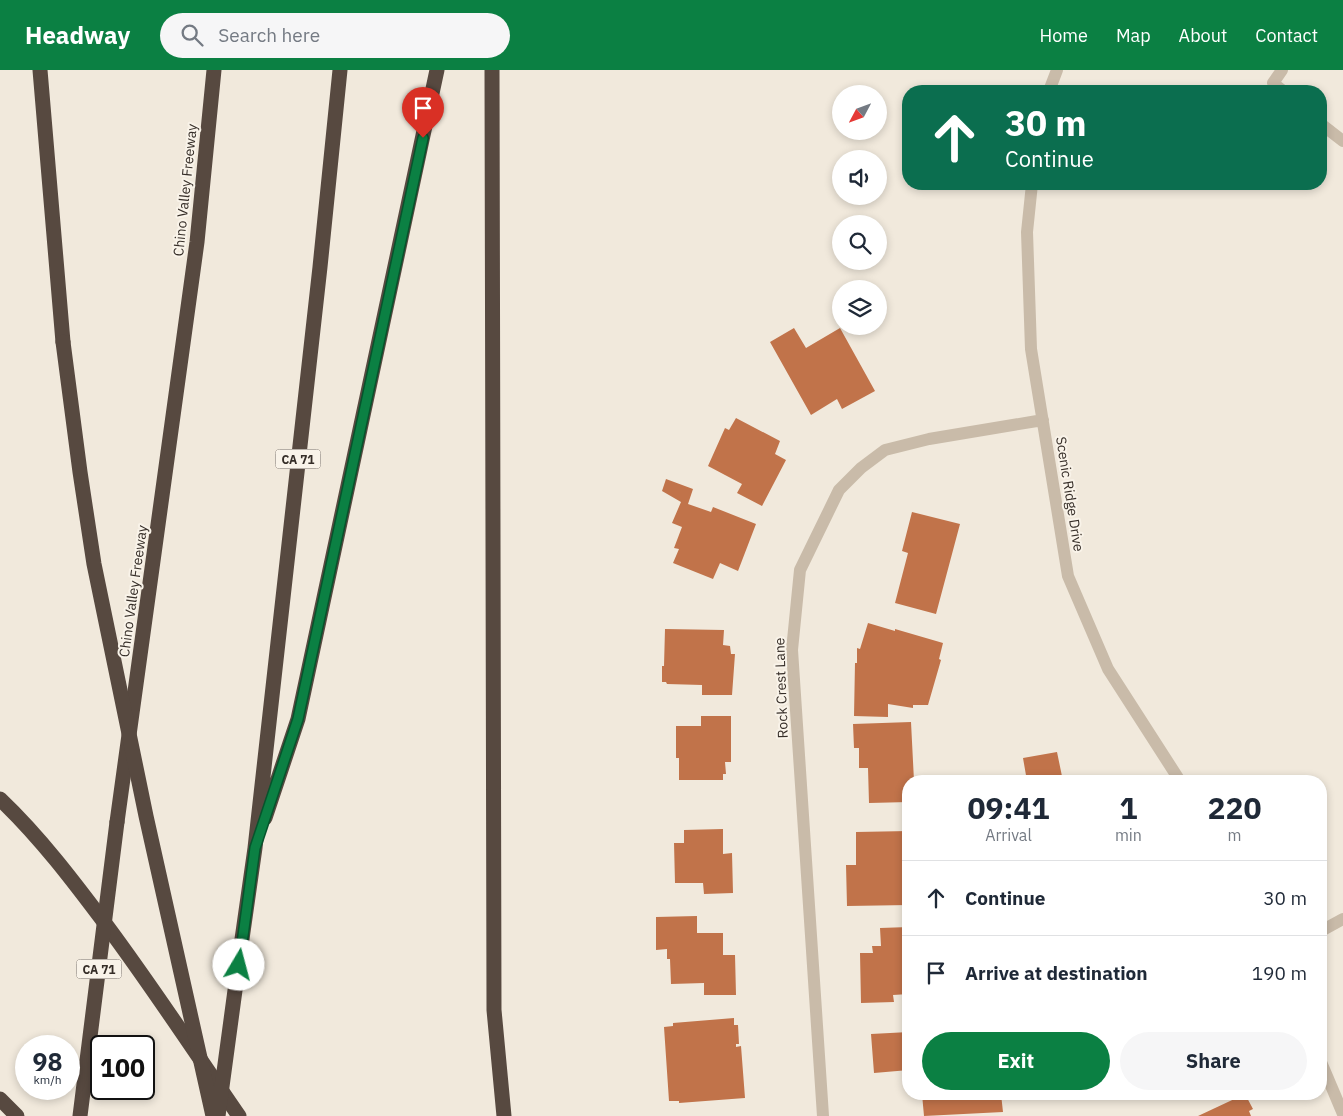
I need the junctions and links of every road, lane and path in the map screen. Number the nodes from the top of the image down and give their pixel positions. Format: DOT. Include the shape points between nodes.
graph roads {
  1 [pos="40,70"];
  2 [pos="214,70"];
  3 [pos="340,70"];
  4 [pos="437,70"];
  5 [pos="492,70"];
  6 [pos="1058,70"];
  7 [pos="1282,70"];
  8 [pos="1052,85"];
  9 [pos="1276,85"];
  10 [pos="1327,129"];
  11 [pos="1343,141"];
  12 [pos="1031,190"];
  13 [pos="1043,420"];
  14 [pos="1176,775"];
  15 [pos="0,799"];
  16 [pos="255,848"];
  17 [pos="1343,919"];
  18 [pos="1327,928"];
  19 [pos="1327,1076"];
  20 [pos="0,1099"];
  21 [pos="1343,1114"];
  22 [pos="17,1116"];
  23 [pos="80,1116"];
  24 [pos="213,1116"];
  25 [pos="218,1116"];
  26 [pos="238,1116"];
  27 [pos="504,1116"];
  28 [pos="823,1116"];
  1 -- 24 [label="highway, bridge" via="63,342 98,582"];
  2 -- 23 [label="highway, Chino Valley Freeway / CA 71, bridge" via="197,242"];
  3 -- 16 [label="highway, CA 71"];
  4 -- 16 [label="highway" via="298,719"];
  5 -- 27 [label="highway" via="494,1010"];
  6 -- 8 [label="street"];
  7 -- 9 [label="street" via="1273,83"];
  10 -- 11 [label="street"];
  12 -- 13 [label="street, Scenic Ridge Drive" via="1027,232 1031,349"];
  13 -- 14 [label="street, Scenic Ridge Drive" via="1068,576 1108,669"];
  13 -- 28 [label="street, Rock Crest Lane" via="885,450 838,490 800,570 792,650"];
  15 -- 26 [label="highway" via="39,839 90,904 147,980"];
  16 -- 25 [label="highway, CA 71, bridge"];
  17 -- 18 [label="street"];
  19 -- 21 [label="street"];
  20 -- 22 [label="highway"];
}
